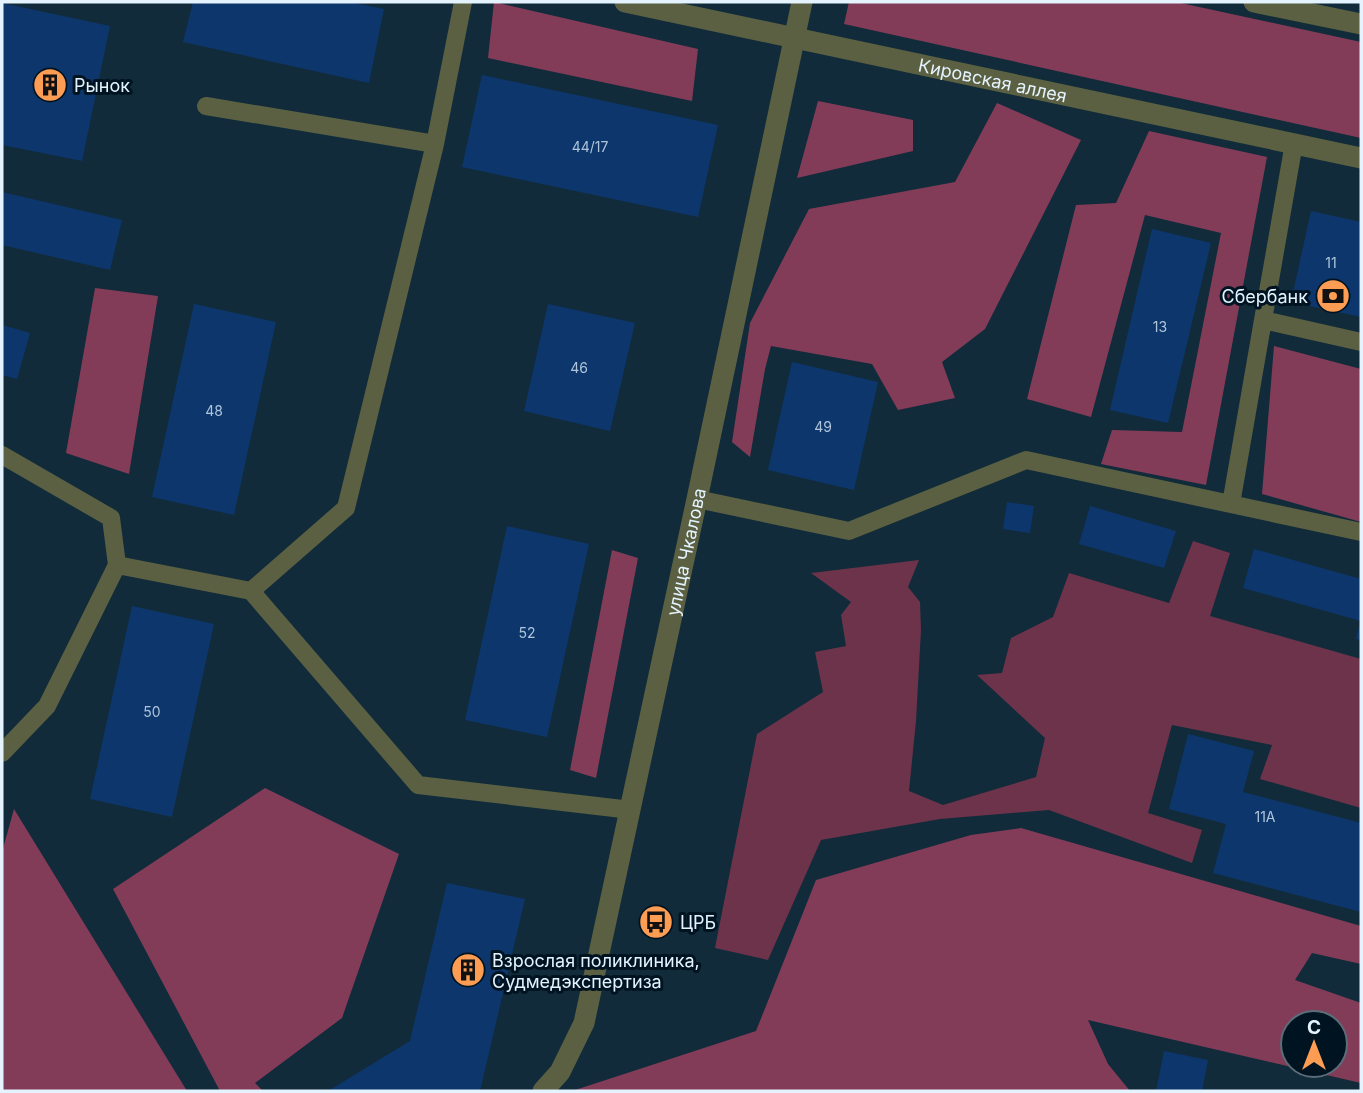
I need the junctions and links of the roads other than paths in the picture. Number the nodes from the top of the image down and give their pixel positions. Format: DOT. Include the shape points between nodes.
graph roads {
  1 [pos="463,2"];
  2 [pos="625,2"];
  3 [pos="802,2"];
  4 [pos="1254,2"];
  5 [pos="1319,8"];
  6 [pos="1361,24"];
  7 [pos="794,37"];
  8 [pos="206,106"];
  9 [pos="1294,143"];
  10 [pos="435,144"];
  11 [pos="1361,158"];
  12 [pos="1263,320"];
  13 [pos="1361,342"];
  14 [pos="2,455"];
  15 [pos="697,499"];
  16 [pos="1231,504"];
  17 [pos="1361,532"];
  18 [pos="117,565"];
  19 [pos="251,591"];
  20 [pos="2,753"];
  21 [pos="631,810"];
  22 [pos="543,1091"];
  1 -- 10 [label="lane"];
  2 -- 7 [label="street, Кировская аллея"];
  3 -- 7 [label="street, улица Чкалова"];
  4 -- 5 [label="street"];
  5 -- 6 [label="street"];
  7 -- 9 [label="street, Кировская аллея"];
  7 -- 15 [label="street, улица Чкалова"];
  8 -- 10 [label="lane"];
  9 -- 11 [label="street, Кировская аллея"];
  9 -- 12 [label="lane"];
  10 -- 19 [label="lane" via="346,508"];
  12 -- 13 [label="lane"];
  12 -- 16 [label="lane"];
  14 -- 18 [label="lane" via="111,518"];
  15 -- 16 [label="lane" via="849,531 1026,460"];
  15 -- 21 [label="street, улица Чкалова"];
  16 -- 17 [label="lane"];
  18 -- 19 [label="lane"];
  18 -- 20 [label="lane" via="47,706"];
  19 -- 21 [label="lane" via="418,785"];
  21 -- 22 [label="street, улица Чкалова" via="584,1023 560,1072"];
}
